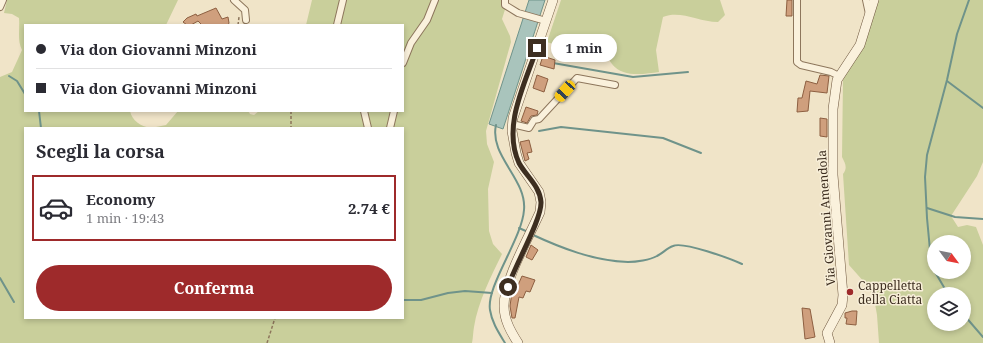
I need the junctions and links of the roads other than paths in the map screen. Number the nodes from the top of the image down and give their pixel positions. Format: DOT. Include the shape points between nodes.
graph roads {
  1 [pos="3,0"];
  2 [pos="234,0"];
  3 [pos="343,0"];
  4 [pos="435,0"];
  5 [pos="505,0"];
  6 [pos="553,0"];
  7 [pos="797,0"];
  8 [pos="866,0"];
  9 [pos="874,0"];
  10 [pos="0,7"];
  11 [pos="869,14"];
  12 [pos="246,20"];
  13 [pos="544,20"];
  14 [pos="337,24"];
  15 [pos="404,60"];
  16 [pos="840,76"];
  17 [pos="615,85"];
  18 [pos="364,112"];
  19 [pos="394,112"];
  20 [pos="512,124"];
  21 [pos="368,127"];
  22 [pos="390,127"];
  23 [pos="518,343"];
  24 [pos="830,343"];
  1 -- 10 [label="street"];
  2 -- 12 [label="street" via="245,10"];
  3 -- 14 [label="street"];
  4 -- 15 [label="street" via="427,20 411,43"];
  5 -- 13 [label="street" via="505,4 518,13"];
  6 -- 13 [label="main road"];
  7 -- 16 [label="street" via="797,62"];
  8 -- 11 [label="street"];
  9 -- 11 [label="main road, Via Giovanni Amendola"];
  11 -- 16 [label="main road, Via Giovanni Amendola" via="860,45"];
  13 -- 20 [label="main road"];
  16 -- 24 [label="main road, Via Giovanni Amendola" via="837,80 834,109 833,175 843,295 842,305 827,333"];
  17 -- 20 [label="street" via="577,78 529,128"];
  18 -- 21 [label="street"];
  19 -- 22 [label="street"];
  20 -- 23 [label="main road" via="516,154 539,192 541,202 540,212 505,297 509,328"];
}
